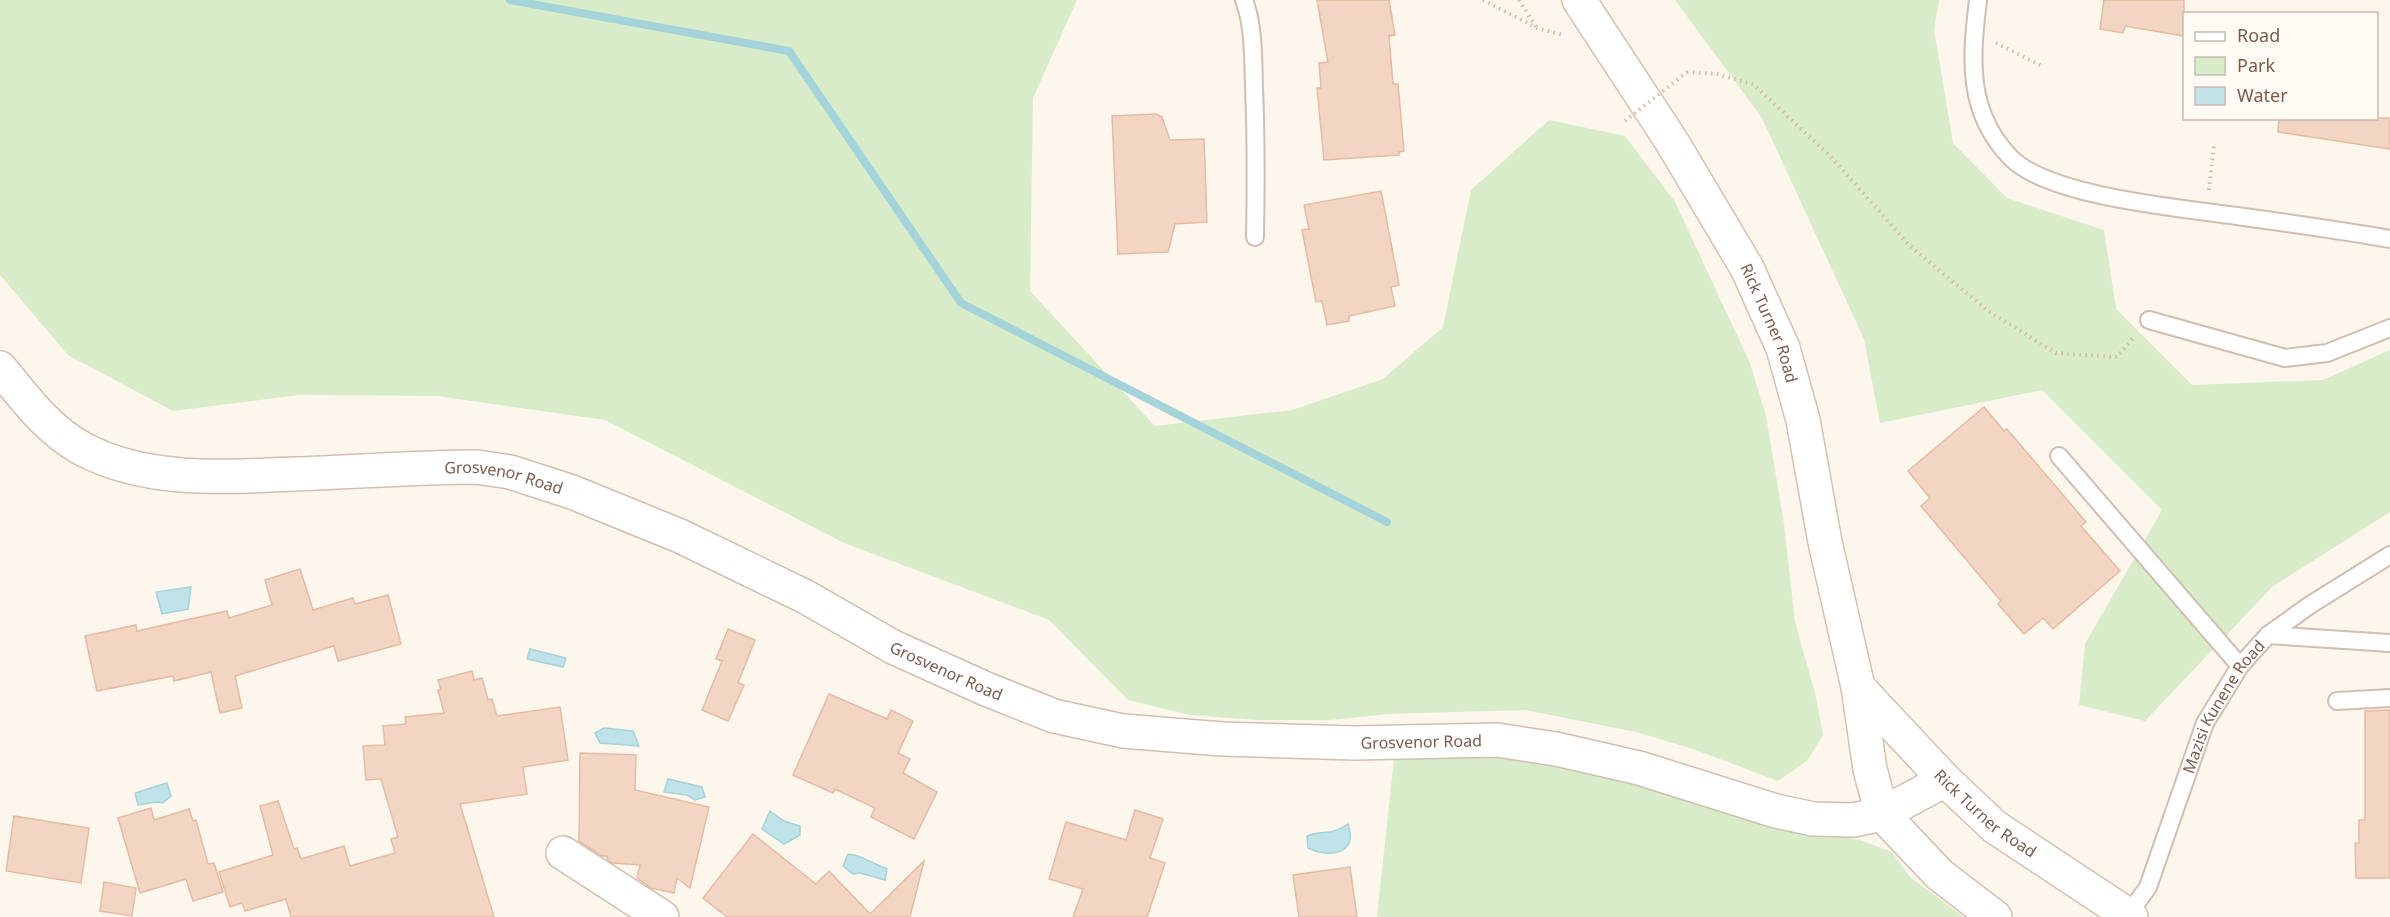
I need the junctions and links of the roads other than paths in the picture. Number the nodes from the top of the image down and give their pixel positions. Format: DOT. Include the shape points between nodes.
graph roads {
  1 [pos="1244,0"];
  2 [pos="1579,0"];
  3 [pos="1978,0"];
  4 [pos="1255,237"];
  5 [pos="2390,238"];
  6 [pos="2149,320"];
  7 [pos="2390,328"];
  8 [pos="0,368"];
  9 [pos="2059,456"];
  10 [pos="2390,555"];
  11 [pos="2268,635"];
  12 [pos="2390,643"];
  13 [pos="2240,666"];
  14 [pos="1858,687"];
  15 [pos="2390,698"];
  16 [pos="2337,701"];
  17 [pos="1945,780"];
  18 [pos="1882,814"];
  19 [pos="563,853"];
  20 [pos="2129,916"];
  21 [pos="662,917"];
  22 [pos="1995,917"];
  1 -- 4 [label="lane" via="1250,15 1253,51"];
  2 -- 14 [label="street, Rick Turner Road" via="1672,142 1741,258 1783,348 1803,420 1825,542"];
  3 -- 5 [label="lane" via="1972,50 1977,96 1998,141 2029,171 2086,191 2143,203"];
  6 -- 7 [label="lane" via="2285,358 2326,353"];
  8 -- 18 [label="street, Grosvenor Road" via="42,418 82,448 169,475 234,477 477,467 510,472 572,492 680,536 806,597 893,647 1054,716 1123,731 1222,739 1497,740 1639,768 1813,819 1854,820"];
  9 -- 13 [label="lane"];
  10 -- 11 [label="lane, Mazisi Kunene Road"];
  11 -- 12 [label="lane"];
  11 -- 13 [label="lane, Mazisi Kunene Road"];
  13 -- 20 [label="lane, Mazisi Kunene Road" via="2205,723 2148,887"];
  14 -- 17 [label="street, Rick Turner Road"];
  14 -- 18 [label="street, Rick Turner Road" via="1870,769"];
  15 -- 16 [label="lane"];
  17 -- 18 [label="street, Grosvenor Road"];
  17 -- 20 [label="street, Rick Turner Road" via="1995,827"];
  18 -- 22 [label="street, Rick Turner Road" via="1940,875"];
  19 -- 21 [label="street"];
}
